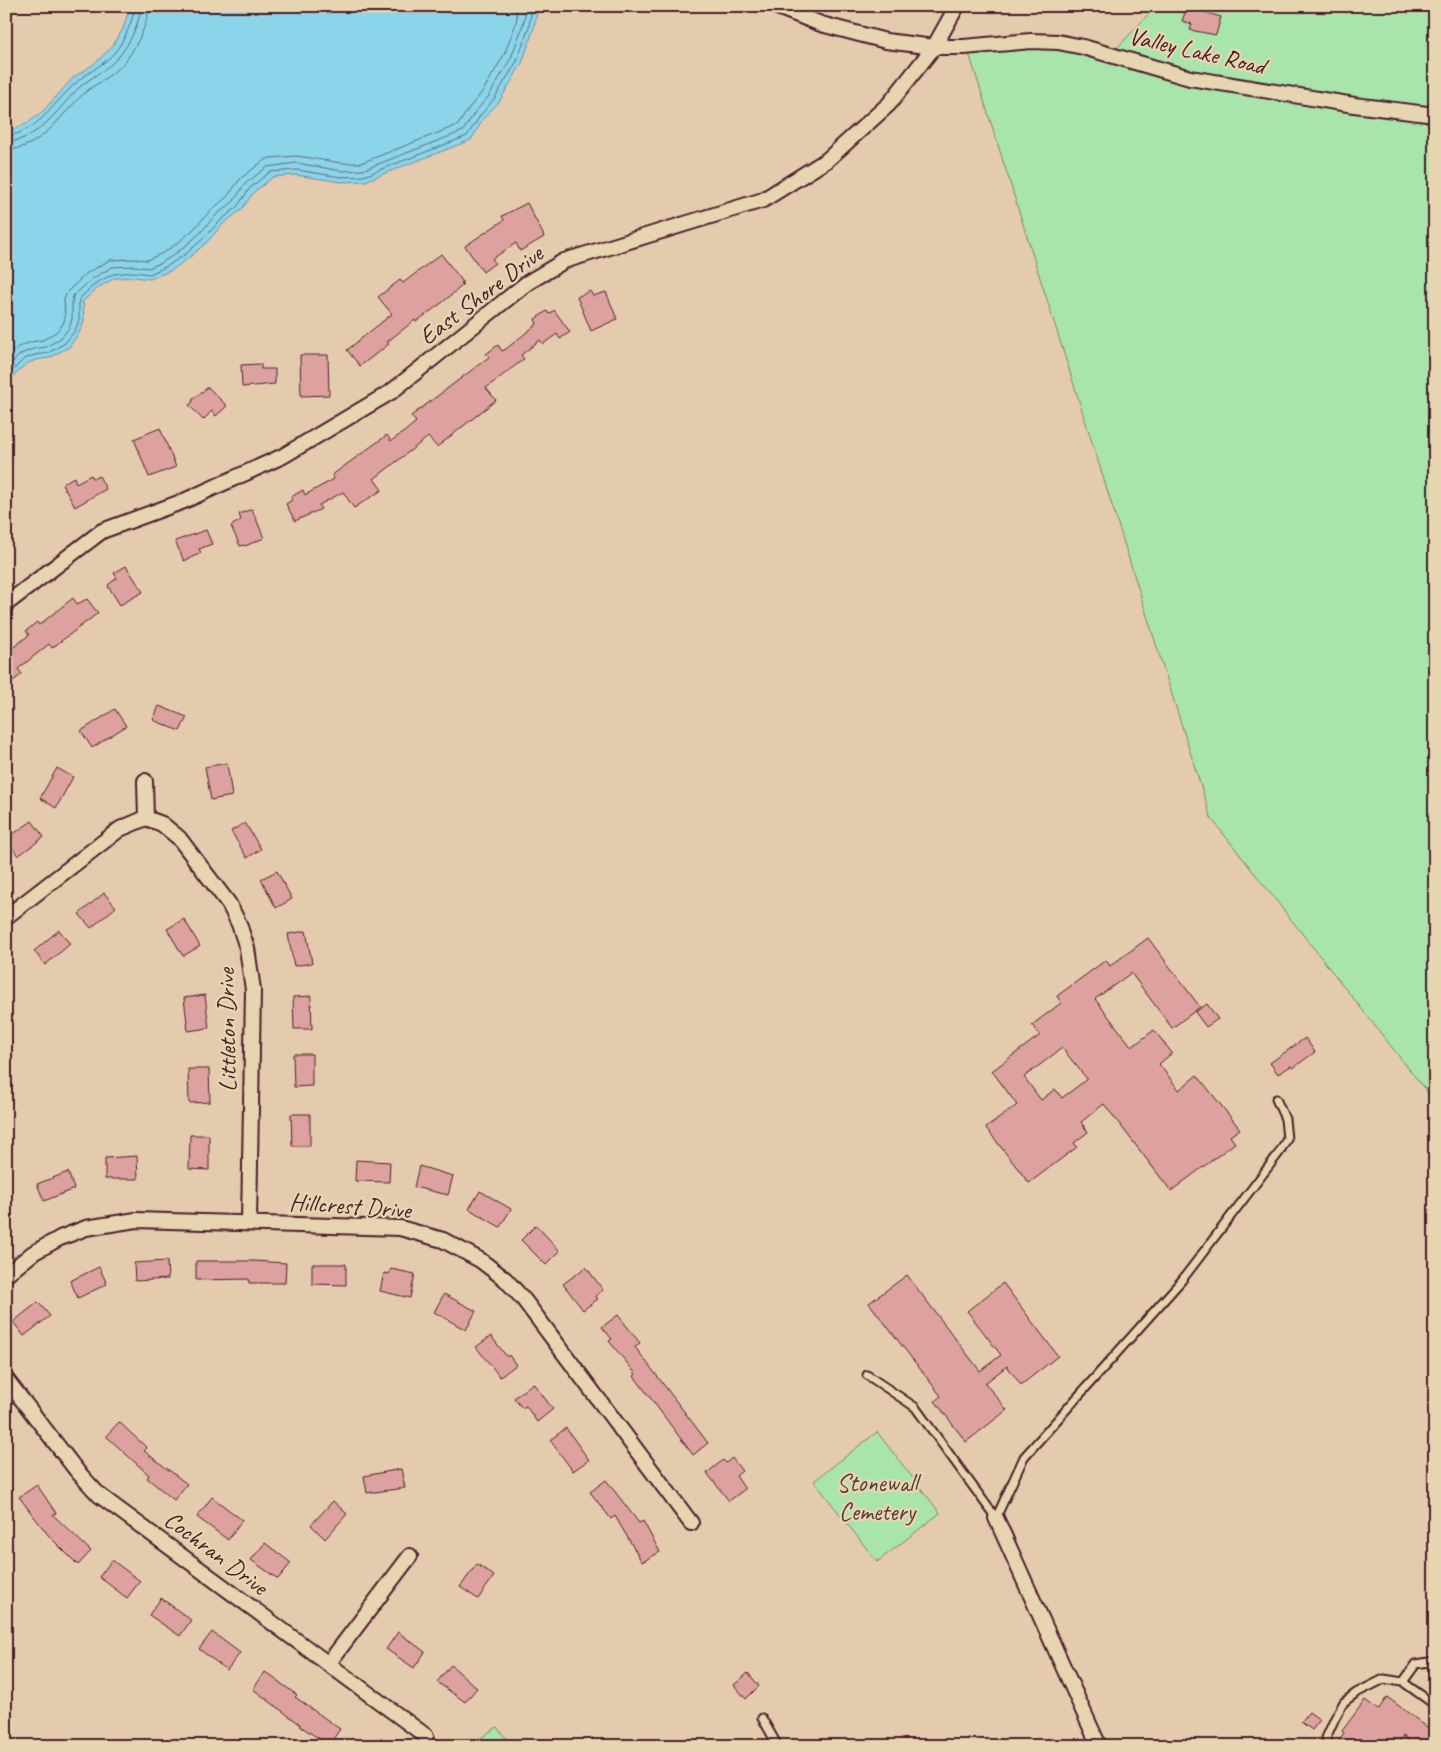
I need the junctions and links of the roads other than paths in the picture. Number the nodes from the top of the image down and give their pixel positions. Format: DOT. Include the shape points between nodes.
graph roads {
  1 [pos="775,6"];
  2 [pos="957,6"];
  3 [pos="934,47"];
  4 [pos="1435,115"];
  5 [pos="6,604"];
  6 [pos="145,781"];
  7 [pos="146,818"];
  8 [pos="6,917"];
  9 [pos="1276,1099"];
  10 [pos="249,1222"];
  11 [pos="6,1275"];
  12 [pos="867,1375"];
  13 [pos="6,1380"];
  14 [pos="996,1518"];
  15 [pos="691,1523"];
  16 [pos="410,1556"];
  17 [pos="1435,1661"];
  18 [pos="328,1664"];
  19 [pos="1403,1682"];
  20 [pos="1435,1705"];
  21 [pos="762,1718"];
  22 [pos="426,1736"];
  23 [pos="778,1746"];
  24 [pos="1099,1746"];
  25 [pos="1328,1746"];
  1 -- 3 [label="street, Valley Lake Road" via="821,24 886,41"];
  2 -- 3 [label="street, East Shore Drive"];
  3 -- 4 [label="street, Valley Lake Road" via="1058,42 1190,78"];
  3 -- 5 [label="street, East Shore Drive" via="889,104 834,154 763,200 564,261 527,282 391,392 283,456 184,501 102,531"];
  6 -- 7 [label="street"];
  7 -- 8 [label="street" via="120,829"];
  7 -- 10 [label="street, Littleton Drive" via="162,824 180,838 229,904 247,948 253,990"];
  9 -- 14 [label="lane" via="1286,1119 1287,1139 1279,1153 1182,1280 1024,1457"];
  10 -- 11 [label="street, Hillcrest Drive" via="136,1220 86,1228 33,1253"];
  10 -- 15 [label="street, Hillcrest Drive" via="400,1228 444,1240 480,1260 524,1300"];
  12 -- 14 [label="lane" via="915,1407"];
  13 -- 18 [label="street, Cochran Drive" via="76,1471 99,1495"];
  14 -- 24 [label="street"];
  16 -- 18 [label="street"];
  17 -- 19 [label="lane" via="1416,1664"];
  18 -- 22 [label="street, Cochran Drive"];
  19 -- 20 [label="lane"];
  19 -- 25 [label="lane" via="1384,1679 1344,1702 1326,1738"];
  21 -- 23 [label="lane"];
}
